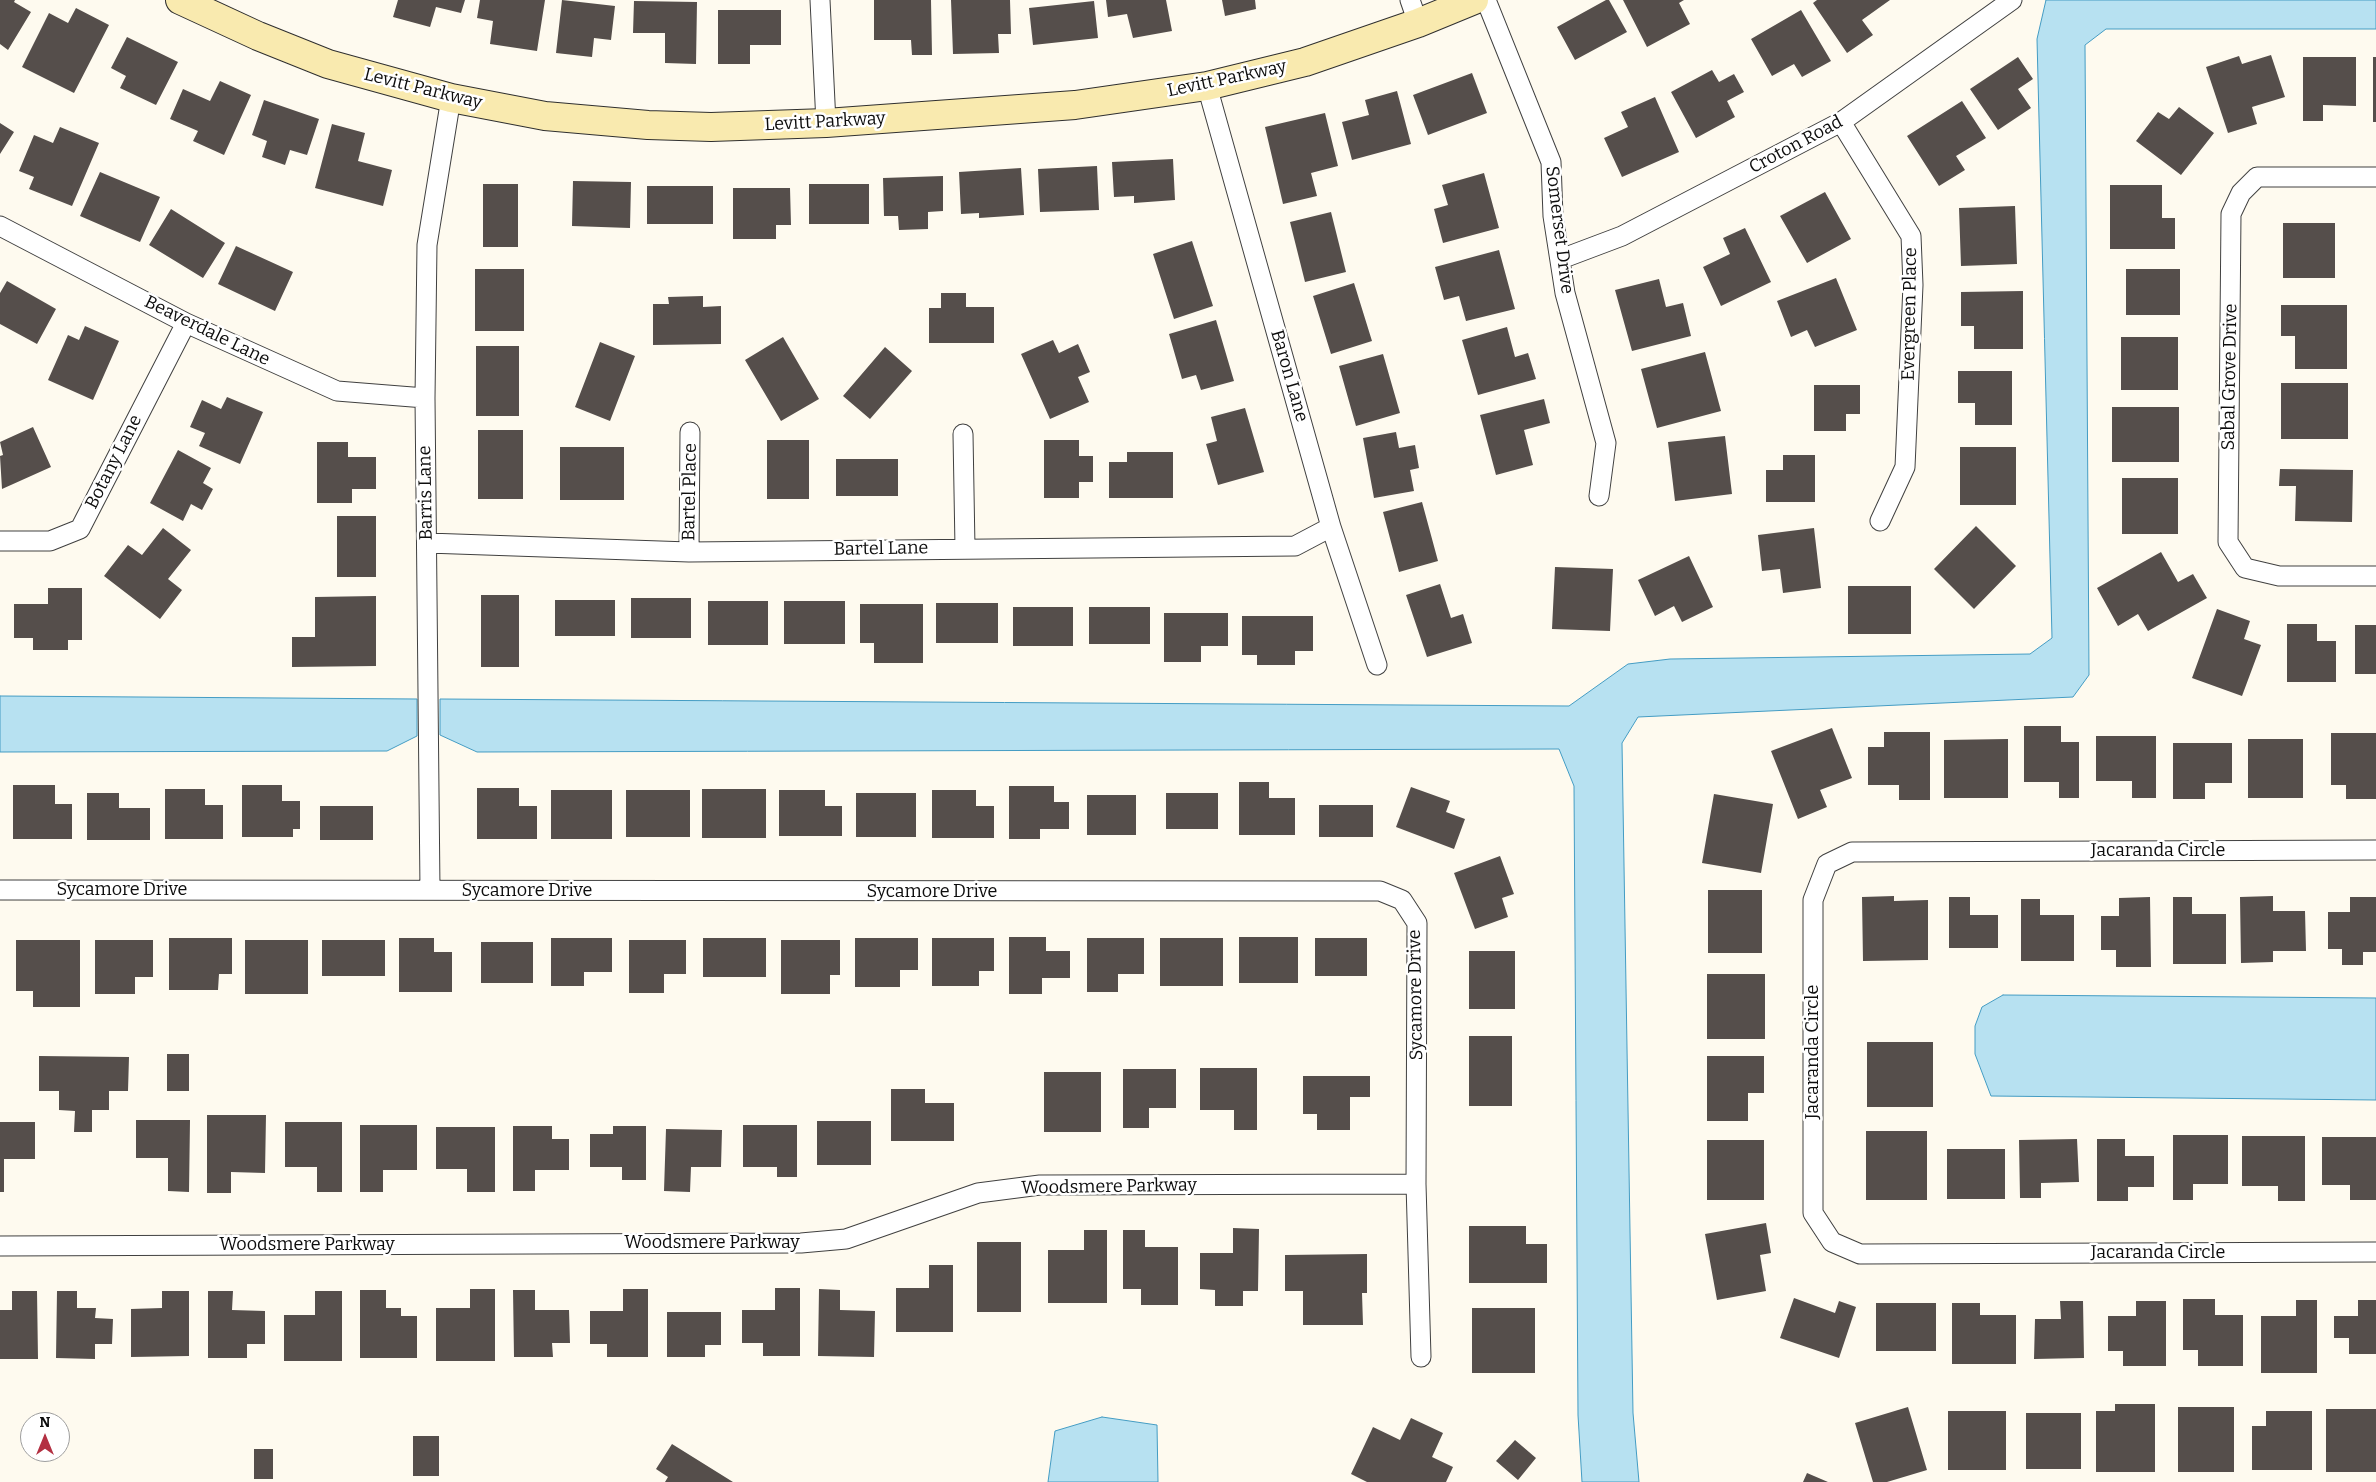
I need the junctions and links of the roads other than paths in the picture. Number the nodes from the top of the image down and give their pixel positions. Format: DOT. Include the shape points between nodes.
graph roads {
  1 [pos="180,0"];
  2 [pos="820,0"];
  3 [pos="1474,0"];
  4 [pos="1486,0"];
  5 [pos="2012,0"];
  6 [pos="1414,12"];
  7 [pos="1207,86"];
  8 [pos="451,98"];
  9 [pos="1841,122"];
  10 [pos="826,123"];
  11 [pos="2376,177"];
  12 [pos="0,226"];
  13 [pos="1561,259"];
  14 [pos="186,323"];
  15 [pos="425,398"];
  16 [pos="690,432"];
  17 [pos="963,434"];
  18 [pos="1598,496"];
  19 [pos="1880,521"];
  20 [pos="1331,528"];
  21 [pos="0,541"];
  22 [pos="426,543"];
  23 [pos="965,548"];
  24 [pos="689,552"];
  25 [pos="2376,576"];
  26 [pos="1377,665"];
  27 [pos="2376,850"];
  28 [pos="0,890"];
  29 [pos="430,890"];
  30 [pos="1416,1184"];
  31 [pos="0,1246"];
  32 [pos="2376,1252"];
  33 [pos="1421,1357"];
  1 -- 8 [label="street, Levitt Parkway" via="328,64"];
  2 -- 10 [label="street"];
  3 -- 6 [label="street, Levitt Parkway"];
  4 -- 13 [label="street, Somerset Drive" via="1551,162 1553,216"];
  5 -- 9 [label="street, Croton Road"];
  6 -- 7 [label="street, Levitt Parkway" via="1305,62"];
  7 -- 10 [label="street, Levitt Parkway" via="1075,105"];
  7 -- 20 [label="street, Baron Lane"];
  8 -- 10 [label="street, Levitt Parkway" via="545,116 648,125 711,127"];
  8 -- 15 [label="street, Barris Lane" via="427,244"];
  9 -- 13 [label="street, Croton Road" via="1622,236"];
  9 -- 19 [label="street, Evergreen Place" via="1911,236 1913,285 1905,467"];
  11 -- 25 [label="street, Sabal Grove Drive" via="2256,177 2241,193 2231,214 2228,542 2245,568 2279,576"];
  12 -- 14 [label="street, Beaverdale Lane"];
  13 -- 18 [label="street, Somerset Drive" via="1565,293 1606,443"];
  14 -- 15 [label="street, Beaverdale Lane" via="337,391"];
  14 -- 21 [label="street, Botany Lane" via="80,529 50,541"];
  15 -- 22 [label="street, Barris Lane"];
  16 -- 24 [label="street, Bartel Place"];
  17 -- 23 [label="street"];
  20 -- 23 [label="street, Bartel Lane" via="1295,546"];
  20 -- 26 [label="street, Baron Lane"];
  22 -- 24 [label="street, Bartel Lane"];
  22 -- 29 [label="street, Barris Lane"];
  23 -- 24 [label="street, Bartel Lane"];
  27 -- 32 [label="street, Jacaranda Circle" via="1852,852 1827,864 1813,900 1813,1213 1832,1242 1860,1254"];
  28 -- 29 [label="street, Sycamore Drive"];
  29 -- 30 [label="street, Sycamore Drive" via="1380,891 1402,900 1417,923"];
  30 -- 31 [label="street, Woodsmere Parkway" via="1040,1185 978,1193 846,1239 801,1243"];
  30 -- 33 [label="street, Sycamore Drive"];
}
